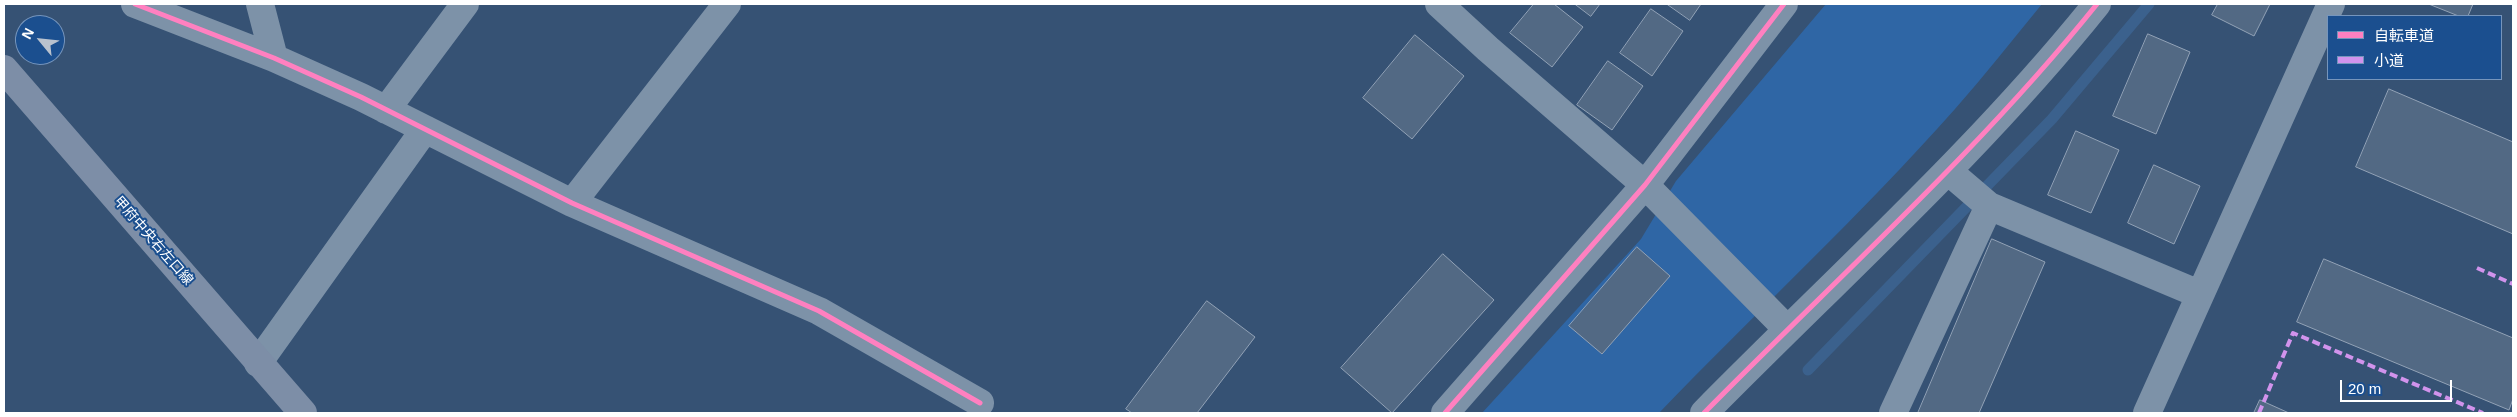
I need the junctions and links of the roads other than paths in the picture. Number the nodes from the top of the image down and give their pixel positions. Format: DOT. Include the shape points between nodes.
graph roads {
  1 [pos="135,4"];
  2 [pos="260,4"];
  3 [pos="465,4"];
  4 [pos="727,4"];
  5 [pos="1440,4"];
  6 [pos="1784,4"];
  7 [pos="2097,4"];
  8 [pos="2331,4"];
  9 [pos="274,58"];
  10 [pos="4,69"];
  11 [pos="386,110"];
  12 [pos="425,130"];
  13 [pos="1956,177"];
  14 [pos="1645,185"];
  15 [pos="572,203"];
  16 [pos="1987,205"];
  17 [pos="2199,294"];
  18 [pos="1787,329"];
  19 [pos="258,362"];
  20 [pos="985,410"];
  21 [pos="302,413"];
  22 [pos="1445,413"];
  23 [pos="1704,413"];
  24 [pos="1893,413"];
  25 [pos="2147,413"];
  1 -- 9 [label="street"];
  2 -- 9 [label="street"];
  3 -- 11 [label="street"];
  4 -- 15 [label="street"];
  5 -- 14 [label="street"];
  6 -- 14 [label="street"];
  7 -- 13 [label="street"];
  8 -- 17 [label="street"];
  9 -- 11 [label="street"];
  10 -- 19 [label="main road, 甲府中央右左口線"];
  11 -- 12 [label="street"];
  12 -- 15 [label="street"];
  12 -- 19 [label="street"];
  13 -- 16 [label="street"];
  13 -- 18 [label="street"];
  14 -- 18 [label="street"];
  14 -- 22 [label="street"];
  15 -- 20 [label="street" via="819,311"];
  16 -- 17 [label="street"];
  16 -- 24 [label="street"];
  17 -- 25 [label="street"];
  18 -- 23 [label="street"];
  19 -- 21 [label="main road, 甲府中央右左口線"];
}
